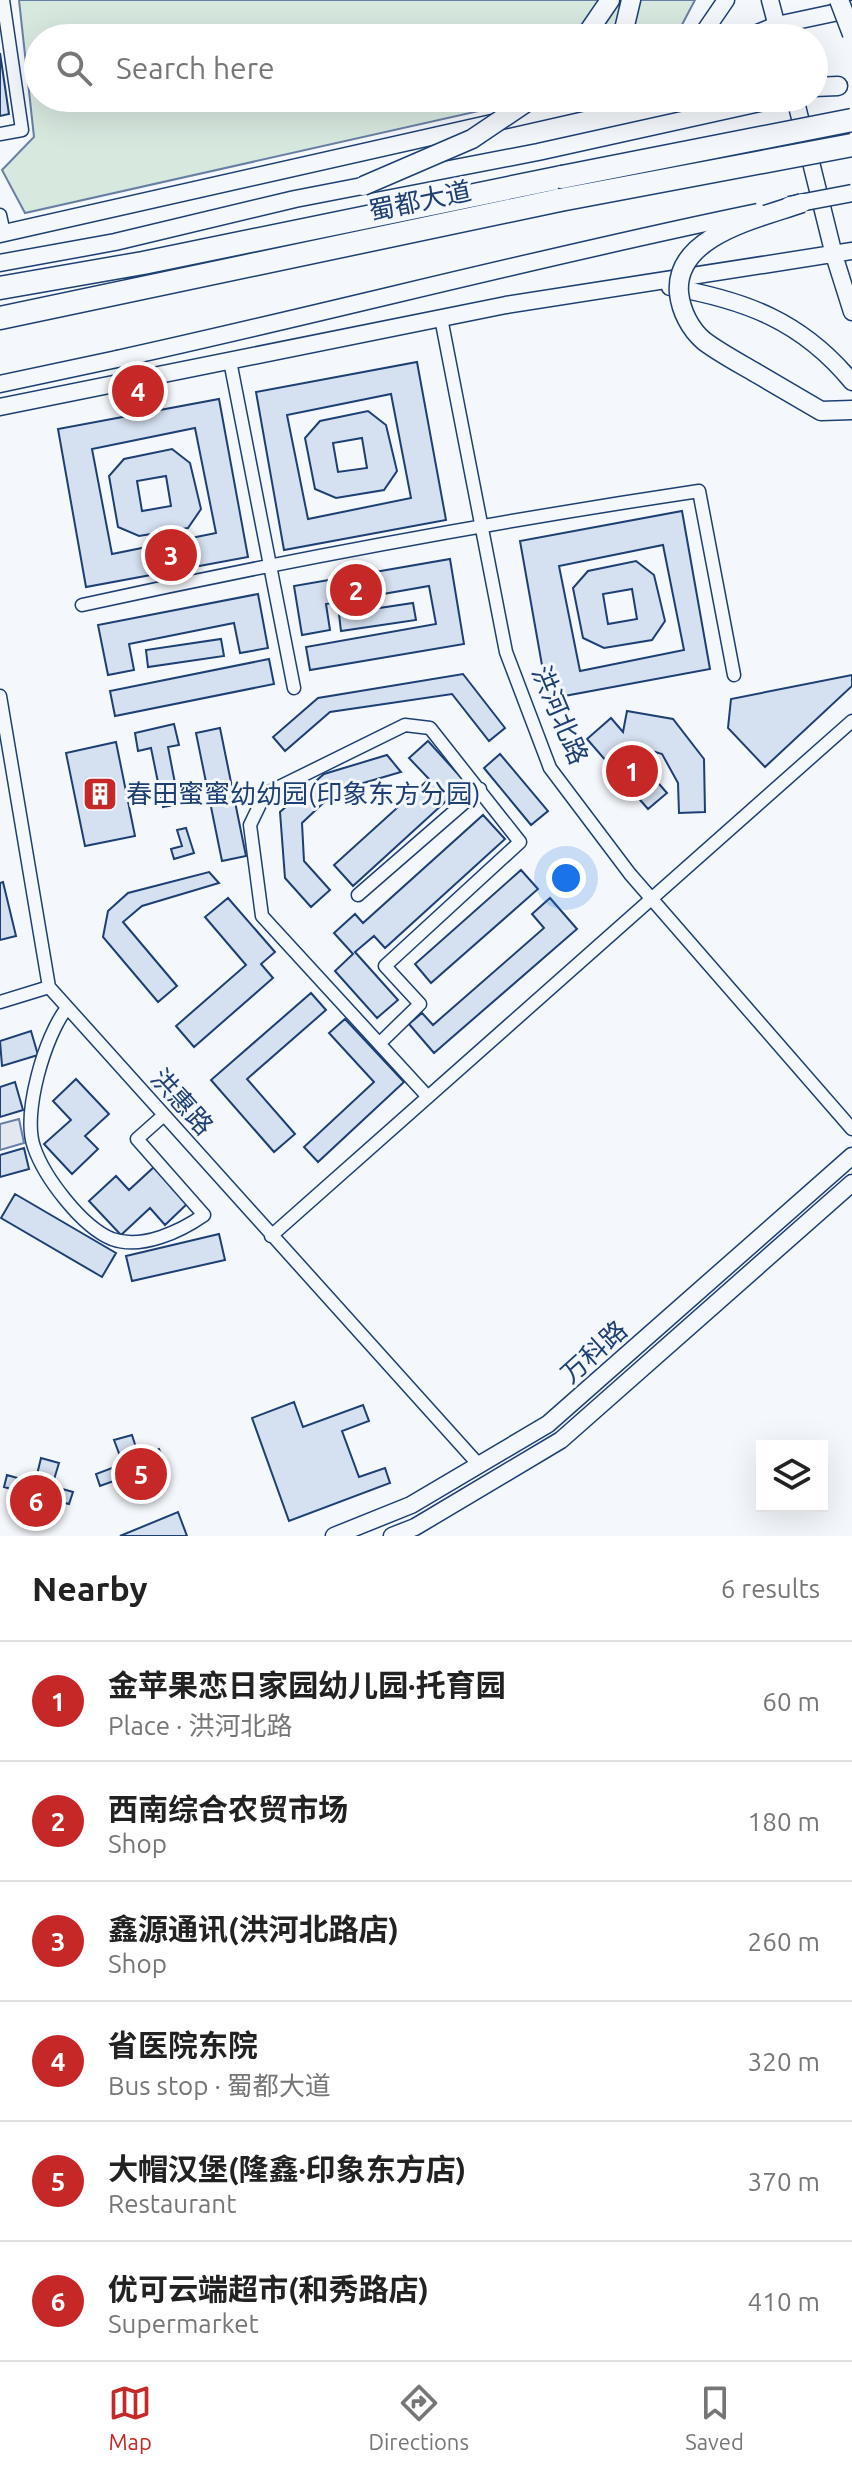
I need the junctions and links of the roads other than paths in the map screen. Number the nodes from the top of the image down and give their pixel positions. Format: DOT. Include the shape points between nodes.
graph roads {
  1 [pos="3,0"];
  2 [pos="610,0"];
  3 [pos="631,0"];
  4 [pos="726,0"];
  5 [pos="770,0"];
  6 [pos="839,0"];
  7 [pos="849,0"];
  8 [pos="852,11"];
  9 [pos="594,24"];
  10 [pos="625,24"];
  11 [pos="710,24"];
  12 [pos="776,24"];
  13 [pos="804,24"];
  14 [pos="852,34"];
  15 [pos="512,112"];
  16 [pos="541,112"];
  17 [pos="719,112"];
  18 [pos="798,112"];
  19 [pos="852,120"];
  20 [pos="0,134"];
  21 [pos="852,145"];
  22 [pos="363,186"];
  23 [pos="852,193"];
  24 [pos="802,203"];
  25 [pos="0,215"];
  26 [pos="2,234"];
  27 [pos="852,251"];
  28 [pos="834,255"];
  29 [pos="0,263"];
  30 [pos="645,283"];
  31 [pos="0,288"];
  32 [pos="852,312"];
  33 [pos="0,318"];
  34 [pos="441,318"];
  35 [pos="230,361"];
  36 [pos="852,382"];
  37 [pos="0,384"];
  38 [pos="0,407"];
  39 [pos="852,410"];
  40 [pos="480,525"];
  41 [pos="268,564"];
  42 [pos="82,605"];
  43 [pos="734,675"];
  44 [pos="294,688"];
  45 [pos="0,696"];
  46 [pos="852,721"];
  47 [pos="480,789"];
  48 [pos="358,895"];
  49 [pos="651,899"];
  50 [pos="49,987"];
  51 [pos="0,1002"];
  52 [pos="67,1008"];
  53 [pos="380,1043"];
  54 [pos="428,1097"];
  55 [pos="164,1115"];
  56 [pos="852,1129"];
  57 [pos="852,1156"];
  58 [pos="852,1183"];
  59 [pos="271,1236"];
  60 [pos="479,1465"];
  61 [pos="334,1536"];
  62 [pos="392,1536"];
  1 -- 20 [label="street" via="22,130"];
  2 -- 9 [label="main road"];
  3 -- 10 [label="main road"];
  4 -- 11 [label="main road"];
  5 -- 12 [label="main road"];
  6 -- 14 [label="main road, bridge"];
  7 -- 8 [label="main road"];
  8 -- 13 [label="main road"];
  15 -- 22 [label="main road, bridge" via="472,139"];
  16 -- 26 [label="main road"];
  17 -- 22 [label="main road, bridge"];
  18 -- 28 [label="main road"];
  19 -- 31 [label="highway, 蜀都大道, bridge"];
  21 -- 33 [label="highway, 蜀都大道, bridge" via="560,200"];
  22 -- 29 [label="main road"];
  23 -- 24 [label="main road, bridge"];
  24 -- 37 [label="main road, bridge" via="591,246 347,308"];
  24 -- 39 [label="main road, bridge" via="695,249 678,285 680,305 704,340 809,406 836,413"];
  25 -- 26 [label="street"];
  27 -- 28 [label="main road"];
  28 -- 30 [label="main road"];
  28 -- 32 [label="main road"];
  30 -- 34 [label="main road"];
  30 -- 36 [label="main road" via="727,297 765,313 805,335"];
  34 -- 35 [label="main road"];
  34 -- 40 [label="street, 洪河北路"];
  35 -- 38 [label="main road"];
  35 -- 41 [label="street"];
  40 -- 41 [label="street"];
  40 -- 43 [label="street" via="699,491"];
  40 -- 49 [label="street, 洪河北路" via="506,652 550,768"];
  41 -- 42 [label="street"];
  41 -- 44 [label="street"];
  45 -- 50 [label="street"];
  46 -- 49 [label="street"];
  47 -- 48 [label="street"];
  47 -- 53 [label="street" via="520,842 385,966 420,1004"];
  47 -- 53 [label="street" via="430,728 405,725 265,794 255,808 250,825 262,916"];
  49 -- 54 [label="street"];
  49 -- 56 [label="street, 洪河北路"];
  50 -- 51 [label="street"];
  50 -- 52 [label="street, 洪惠路"];
  52 -- 55 [label="street, 洪惠路"];
  52 -- 55 [label="street" via="38,1080 31,1118 33,1146 49,1180 76,1211 112,1239 145,1241 204,1215 137,1139"];
  53 -- 54 [label="street"];
  54 -- 59 [label="street"];
  55 -- 59 [label="street, 洪惠路"];
  57 -- 60 [label="main road, 万科路" via="548,1424"];
  58 -- 62 [label="main road, 万科路" via="561,1440"];
  59 -- 60 [label="street, 洪惠路"];
  60 -- 61 [label="main road, 万科路" via="411,1505"];
}
